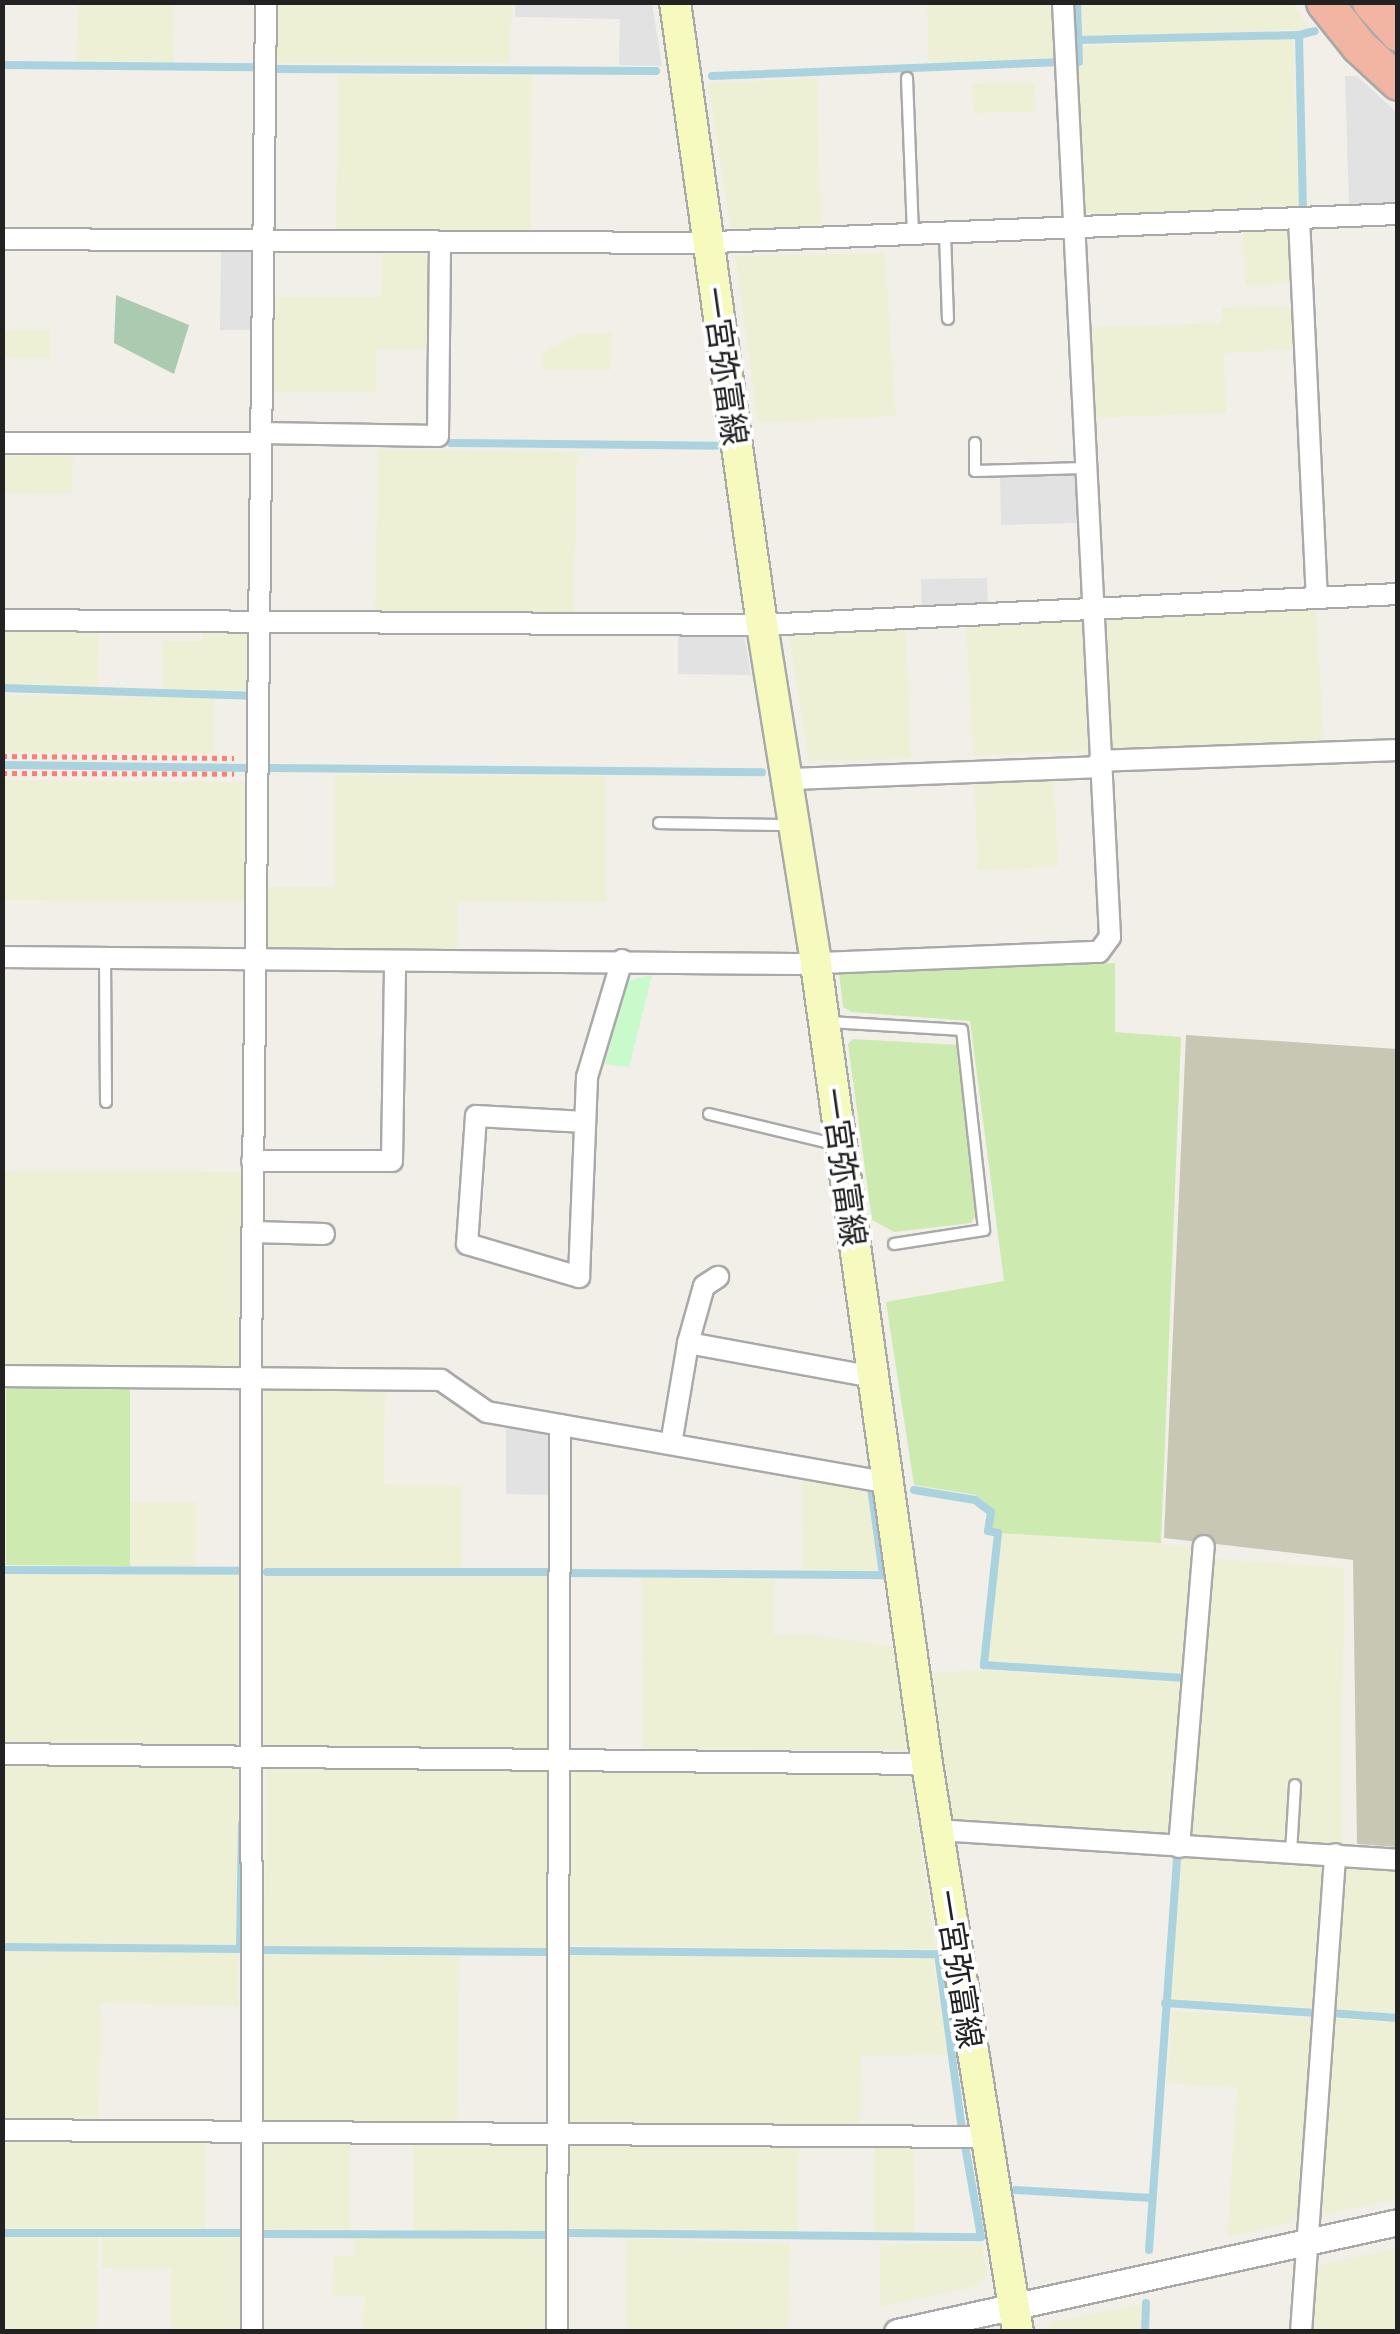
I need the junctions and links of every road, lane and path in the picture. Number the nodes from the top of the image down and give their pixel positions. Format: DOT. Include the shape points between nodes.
graph roads {
  1 [pos="266,2"];
  2 [pos="675,2"];
  3 [pos="1063,2"];
  4 [pos="1324,2"];
  5 [pos="1370,2"];
  6 [pos="1398,33"];
  7 [pos="907,78"];
  8 [pos="1398,82"];
  9 [pos="1398,214"];
  10 [pos="1299,219"];
  11 [pos="1072,229"];
  12 [pos="945,234"];
  13 [pos="913,235"];
  14 [pos="2,239"];
  15 [pos="263,241"];
  16 [pos="440,242"];
  17 [pos="708,242"];
  18 [pos="948,319"];
  19 [pos="261,438"];
  20 [pos="974,443"];
  21 [pos="2,444"];
  22 [pos="1084,468"];
  23 [pos="1398,594"];
  24 [pos="1318,598"];
  25 [pos="1092,608"];
  26 [pos="2,620"];
  27 [pos="260,621"];
  28 [pos="762,625"];
  29 [pos="1398,750"];
  30 [pos="2,756"];
  31 [pos="1099,764"];
  32 [pos="258,766"];
  33 [pos="2,772"];
  34 [pos="789,779"];
  35 [pos="659,823"];
  36 [pos="796,825"];
  37 [pos="2,957"];
  38 [pos="105,957"];
  39 [pos="255,958"];
  40 [pos="622,960"];
  41 [pos="395,962"];
  42 [pos="816,964"];
  43 [pos="824,1022"];
  44 [pos="106,1102"];
  45 [pos="709,1114"];
  46 [pos="585,1122"];
  47 [pos="841,1145"];
  48 [pos="252,1162"];
  49 [pos="253,1232"];
  50 [pos="324,1234"];
  51 [pos="894,1244"];
  52 [pos="718,1277"];
  53 [pos="688,1343"];
  54 [pos="2,1376"];
  55 [pos="874,1376"];
  56 [pos="254,1377"];
  57 [pos="560,1425"];
  58 [pos="671,1444"];
  59 [pos="888,1483"];
  60 [pos="1204,1546"];
  61 [pos="2,1754"];
  62 [pos="559,1757"];
  63 [pos="253,1758"];
  64 [pos="927,1764"];
  65 [pos="1295,1785"];
  66 [pos="937,1830"];
  67 [pos="1179,1847"];
  68 [pos="1291,1854"];
  69 [pos="1335,1854"];
  70 [pos="1398,1860"];
  71 [pos="2,2130"];
  72 [pos="253,2132"];
  73 [pos="558,2135"];
  74 [pos="986,2137"];
  75 [pos="1398,2222"];
  76 [pos="1306,2242"];
  77 [pos="1016,2319"];
  78 [pos="252,2332"];
  79 [pos="557,2332"];
  80 [pos="897,2332"];
  81 [pos="1301,2332"];
  1 -- 15 [label="street"];
  2 -- 17 [label="main road, 一宮弥富線"];
  3 -- 11 [label="street"];
  4 -- 8 [label="highway"];
  5 -- 6 [label="highway"];
  7 -- 13 [label="lane"];
  9 -- 10 [label="street"];
  10 -- 11 [label="street"];
  10 -- 24 [label="street"];
  11 -- 12 [label="street"];
  11 -- 22 [label="street"];
  12 -- 13 [label="street"];
  12 -- 18 [label="lane"];
  13 -- 17 [label="street"];
  14 -- 15 [label="street"];
  15 -- 16 [label="street"];
  15 -- 19 [label="street"];
  16 -- 17 [label="street"];
  16 -- 19 [label="street" via="438,436"];
  17 -- 28 [label="main road, 一宮弥富線"];
  19 -- 21 [label="street"];
  19 -- 27 [label="street"];
  20 -- 22 [label="lane" via="975,471"];
  22 -- 25 [label="street"];
  23 -- 24 [label="street"];
  24 -- 25 [label="street"];
  25 -- 28 [label="street"];
  25 -- 31 [label="street"];
  26 -- 27 [label="street"];
  27 -- 28 [label="street"];
  27 -- 32 [label="street"];
  28 -- 34 [label="main road, 一宮弥富線"];
  29 -- 31 [label="street"];
  30 -- 32 [label="path"];
  31 -- 34 [label="street"];
  31 -- 42 [label="street" via="1110,936 1099,952"];
  32 -- 33 [label="path"];
  32 -- 39 [label="street"];
  34 -- 36 [label="main road, 一宮弥富線"];
  35 -- 36 [label="lane"];
  36 -- 42 [label="main road, 一宮弥富線"];
  37 -- 38 [label="street"];
  38 -- 39 [label="street"];
  38 -- 44 [label="lane"];
  39 -- 41 [label="street"];
  39 -- 48 [label="street"];
  40 -- 41 [label="street"];
  40 -- 42 [label="street"];
  40 -- 46 [label="street" via="587,1077"];
  41 -- 48 [label="street" via="392,1161"];
  42 -- 43 [label="main road, 一宮弥富線"];
  43 -- 47 [label="main road, 一宮弥富線"];
  43 -- 51 [label="lane" via="962,1030 984,1230"];
  45 -- 47 [label="lane"];
  46 -- 46 [label="street" via="476,1116 466,1244 579,1276"];
  47 -- 55 [label="main road, 一宮弥富線"];
  48 -- 49 [label="street"];
  49 -- 50 [label="street"];
  49 -- 56 [label="street"];
  52 -- 53 [label="street" via="704,1286"];
  53 -- 55 [label="street"];
  53 -- 58 [label="street"];
  54 -- 56 [label="street"];
  55 -- 59 [label="main road, 一宮弥富線"];
  56 -- 57 [label="street" via="441,1380 476,1408"];
  56 -- 63 [label="street"];
  57 -- 58 [label="street"];
  57 -- 62 [label="street"];
  58 -- 59 [label="street"];
  59 -- 64 [label="main road, 一宮弥富線"];
  60 -- 67 [label="street"];
  61 -- 63 [label="street"];
  62 -- 63 [label="street"];
  62 -- 64 [label="street"];
  62 -- 73 [label="street"];
  63 -- 72 [label="street"];
  64 -- 66 [label="main road, 一宮弥富線"];
  65 -- 68 [label="lane"];
  66 -- 67 [label="street"];
  66 -- 74 [label="main road, 一宮弥富線"];
  67 -- 68 [label="street"];
  68 -- 69 [label="street"];
  69 -- 70 [label="street"];
  69 -- 76 [label="street"];
  71 -- 72 [label="street"];
  72 -- 73 [label="street"];
  72 -- 78 [label="street"];
  73 -- 74 [label="street"];
  73 -- 79 [label="street"];
  74 -- 77 [label="main road, 一宮弥富線"];
  75 -- 76 [label="street"];
  76 -- 77 [label="street"];
  76 -- 81 [label="street"];
  77 -- 80 [label="street"];
}
